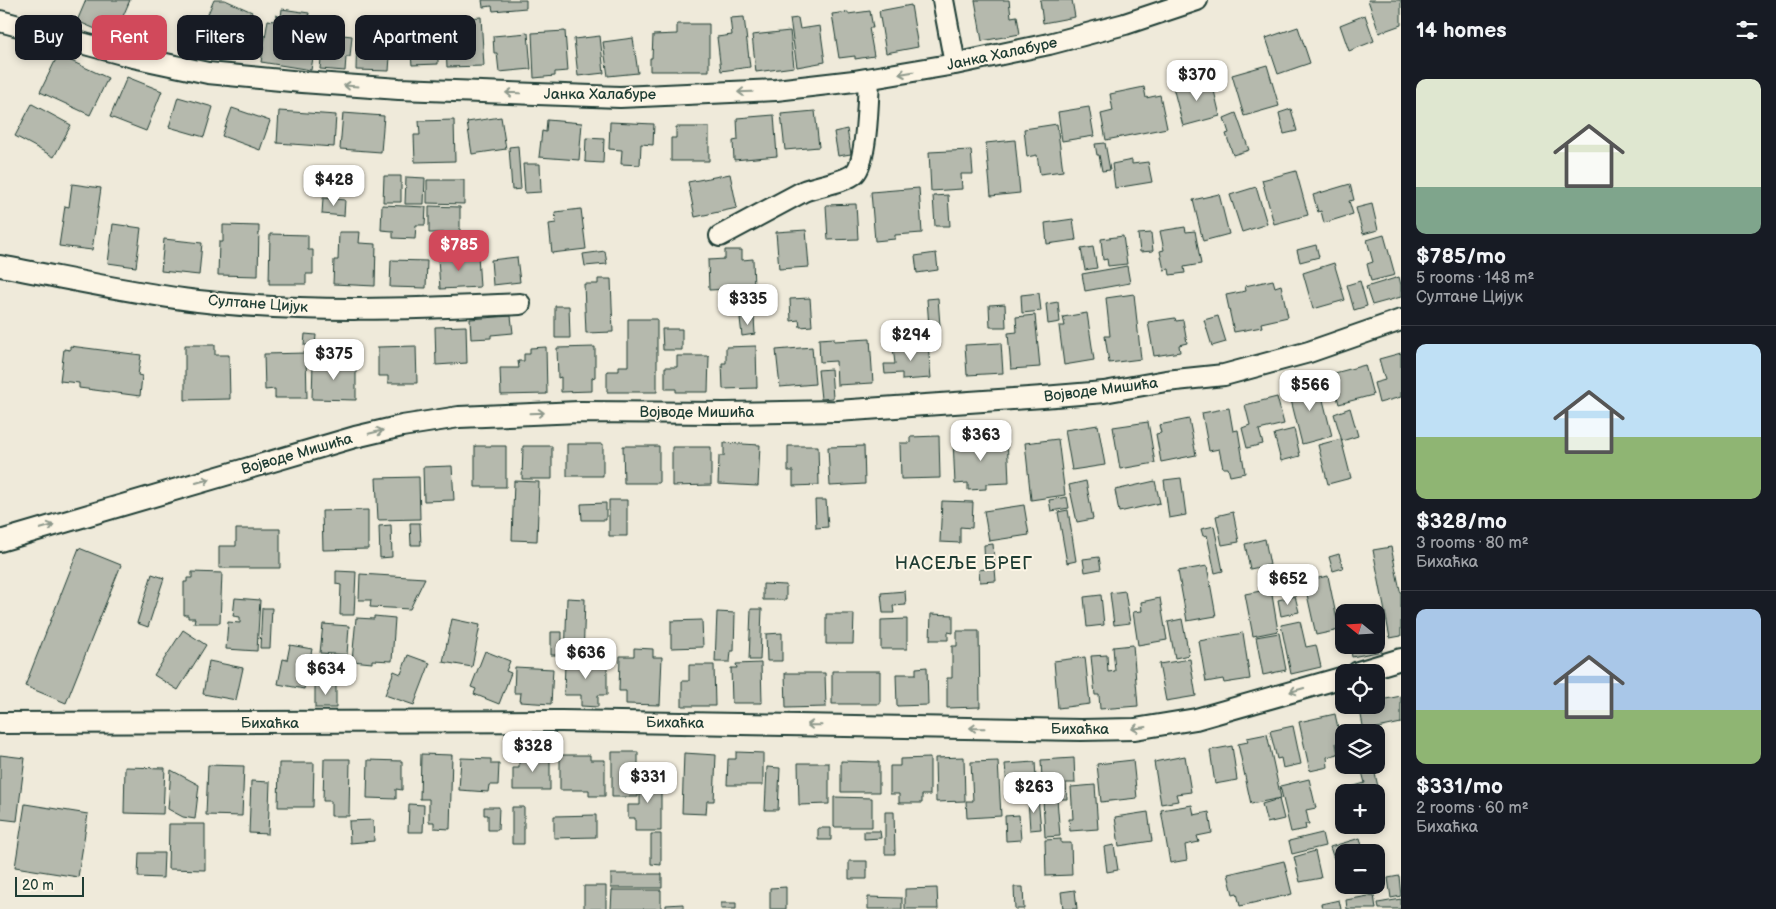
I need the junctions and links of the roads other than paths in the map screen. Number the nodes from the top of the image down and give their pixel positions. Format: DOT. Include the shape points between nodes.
graph roads {
  1 [pos="943,0"];
  2 [pos="1197,0"];
  3 [pos="0,21"];
  4 [pos="954,64"];
  5 [pos="869,79"];
  6 [pos="720,236"];
  7 [pos="0,266"];
  8 [pos="520,304"];
  9 [pos="1401,320"];
  10 [pos="0,541"];
  11 [pos="1401,659"];
  12 [pos="1384,664"];
  13 [pos="1335,680"];
  14 [pos="0,723"];
  1 -- 4 [label="street"];
  2 -- 4 [label="street, Јанка Халабуре" via="1078,37"];
  5 -- 3 [label="street, Јанка Халабуре, one-way" via="776,90 620,96 399,90 208,73"];
  4 -- 5 [label="street, Јанка Халабуре, one-way"];
  5 -- 6 [label="street" via="864,146 855,173 804,191"];
  7 -- 8 [label="street, Султане Цијук" via="150,294 250,305 383,310"];
  10 -- 9 [label="street, Војводе Мишића, one-way" via="355,437 459,417 579,412 837,411 1104,392 1224,375 1309,352"];
  11 -- 12 [label="street"];
  13 -- 14 [label="street, Бихаћка, one-way" via="1196,719 1135,729 561,721"];
}
